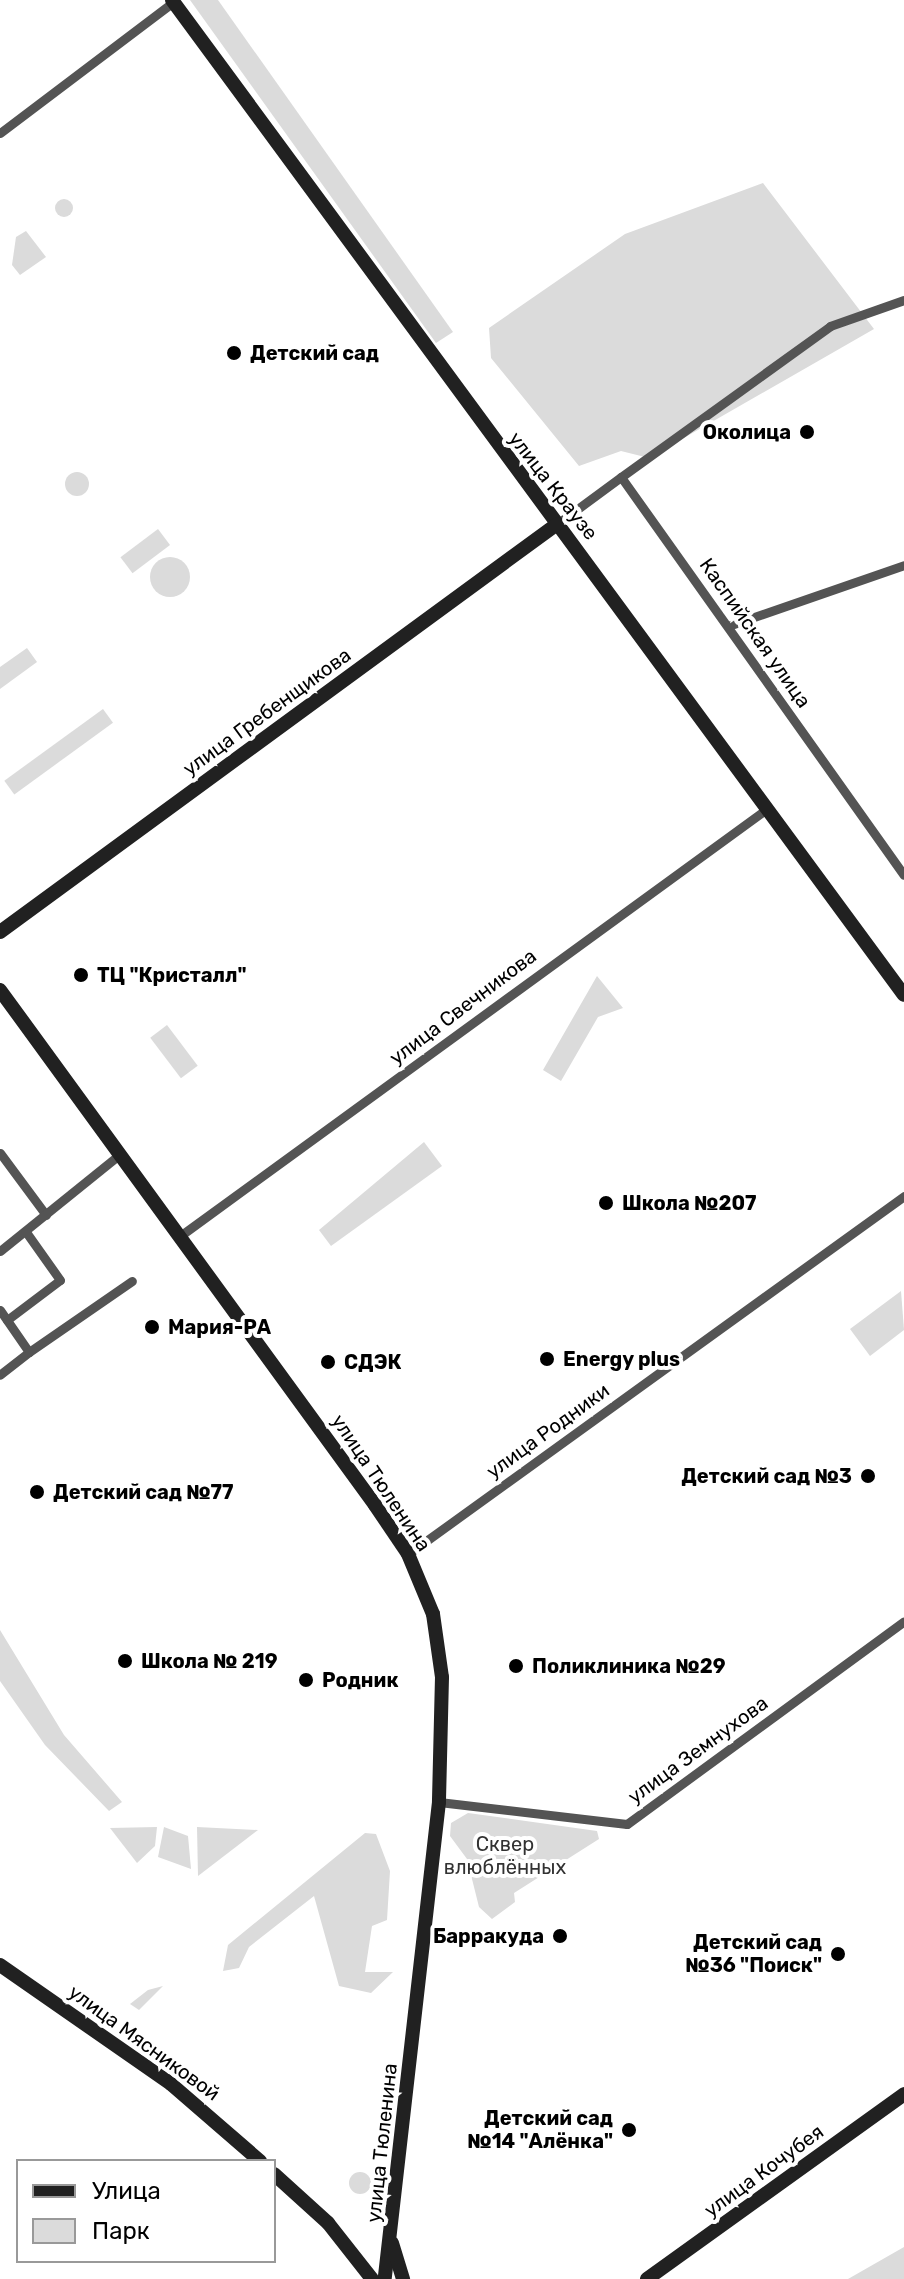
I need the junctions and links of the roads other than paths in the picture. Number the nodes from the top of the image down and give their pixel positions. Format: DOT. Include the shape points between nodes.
graph roads {
  1 [pos="172,1"];
  2 [pos="0,133"];
  3 [pos="904,300"];
  4 [pos="621,477"];
  5 [pos="557,524"];
  6 [pos="904,565"];
  7 [pos="728,626"];
  8 [pos="768,807"];
  9 [pos="904,875"];
  10 [pos="0,932"];
  11 [pos="0,990"];
  12 [pos="904,995"];
  13 [pos="0,1153"];
  14 [pos="120,1154"];
  15 [pos="904,1196"];
  16 [pos="46,1215"];
  17 [pos="26,1232"];
  18 [pos="180,1236"];
  19 [pos="0,1251"];
  20 [pos="132,1281"];
  21 [pos="0,1310"];
  22 [pos="7,1320"];
  23 [pos="29,1352"];
  24 [pos="0,1375"];
  25 [pos="408,1554"];
  26 [pos="904,1621"];
  27 [pos="439,1802"];
  28 [pos="0,1965"];
  29 [pos="904,2094"];
  30 [pos="258,2159"];
  31 [pos="276,2176"];
  32 [pos="391,2239"];
  33 [pos="372,2279"];
  34 [pos="385,2279"];
  35 [pos="403,2279"];
  36 [pos="647,2279"];
  1 -- 2 [label="street"];
  1 -- 5 [label="street, улица Краузе"];
  3 -- 4 [label="street" via="830,326"];
  4 -- 5 [label="street"];
  4 -- 7 [label="street, Каспийская улица"];
  5 -- 8 [label="street, улица Краузе"];
  5 -- 10 [label="street, улица Гребенщикова"];
  6 -- 7 [label="street"];
  7 -- 9 [label="street, Каспийская улица"];
  8 -- 12 [label="street, улица Краузе"];
  8 -- 18 [label="street, улица Свечникова"];
  11 -- 14 [label="street, улица Тюленина"];
  13 -- 16 [label="street"];
  14 -- 16 [label="street"];
  14 -- 18 [label="street, улица Тюленина"];
  15 -- 25 [label="street, улица Родники"];
  16 -- 17 [label="street"];
  17 -- 19 [label="street"];
  17 -- 22 [label="street" via="60,1280"];
  18 -- 25 [label="street, улица Тюленина"];
  20 -- 23 [label="street" via="47,1347"];
  21 -- 22 [label="street"];
  22 -- 23 [label="street"];
  23 -- 24 [label="street"];
  25 -- 27 [label="street, улица Тюленина" via="433,1614 442,1677"];
  26 -- 27 [label="street, улица Земнухова" via="627,1824"];
  27 -- 32 [label="street, улица Тюленина"];
  28 -- 30 [label="street, улица Мясниковой" via="171,2084"];
  29 -- 36 [label="street, улица Кочубея"];
  31 -- 33 [label="street" via="328,2223"];
  32 -- 34 [label="street"];
  32 -- 35 [label="street"];
}
